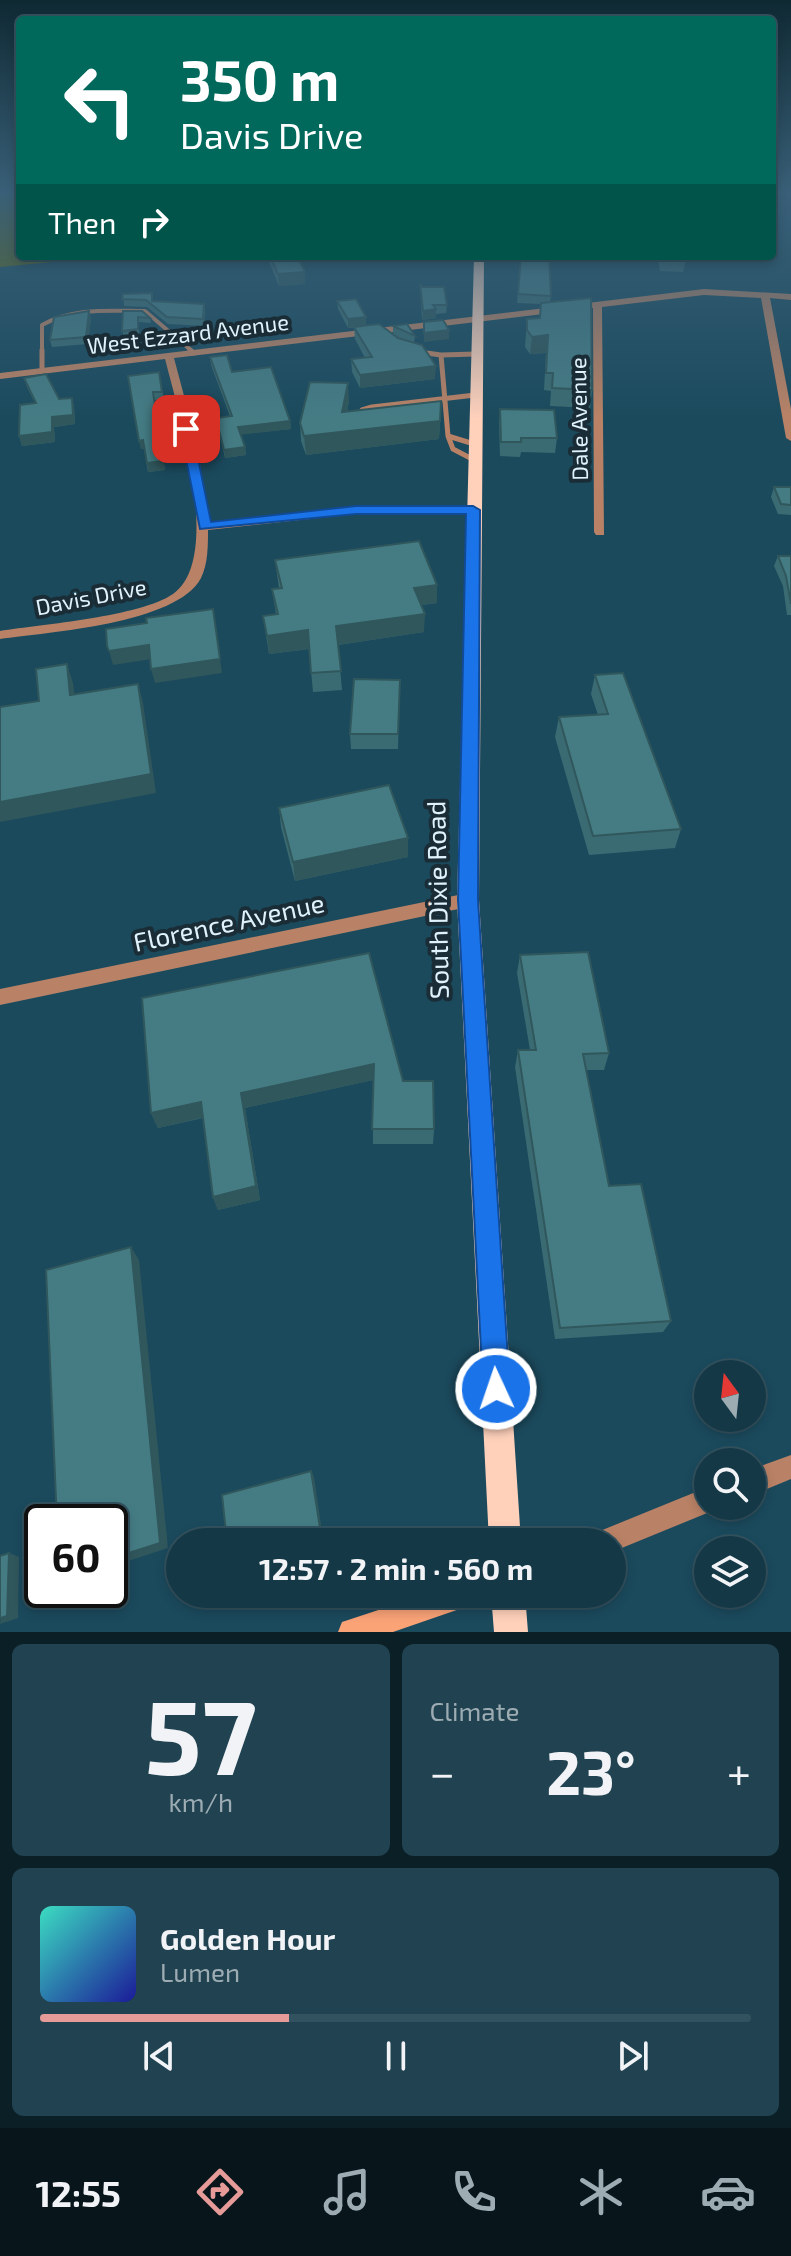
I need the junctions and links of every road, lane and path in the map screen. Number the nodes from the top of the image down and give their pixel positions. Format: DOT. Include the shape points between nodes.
graph roads {
  1 [pos="479,267"];
  2 [pos="765,295"];
  3 [pos="791,297"];
  4 [pos="597,306"];
  5 [pos="477,320"];
  6 [pos="414,351"];
  7 [pos="194,353"];
  8 [pos="476,354"];
  9 [pos="441,355"];
  10 [pos="169,356"];
  11 [pos="42,371"];
  12 [pos="0,376"];
  13 [pos="475,395"];
  14 [pos="445,399"];
  15 [pos="368,418"];
  16 [pos="448,436"];
  17 [pos="791,438"];
  18 [pos="474,452"];
  19 [pos="473,510"];
  20 [pos="205,527"];
  21 [pos="600,532"];
  22 [pos="0,635"];
  23 [pos="468,900"];
  24 [pos="0,997"];
  25 [pos="791,1467"];
  26 [pos="766,1477"];
  27 [pos="694,1506"];
  28 [pos="504,1528"];
  29 [pos="626,1533"];
  30 [pos="425,1608"];
  31 [pos="509,1608"];
  32 [pos="352,1632"];
  33 [pos="511,1632"];
  1 -- 5 [label="main road, South Dixie Road"];
  2 -- 3 [label="street, West Ezzard Avenue"];
  2 -- 4 [label="street, West Ezzard Avenue" via="704,292"];
  2 -- 17 [label="street"];
  4 -- 5 [label="street, West Ezzard Avenue"];
  4 -- 21 [label="street, Dale Avenue"];
  5 -- 7 [label="street, West Ezzard Avenue"];
  5 -- 8 [label="main road, South Dixie Road"];
  6 -- 9 [label="lane"];
  7 -- 10 [label="street, West Ezzard Avenue"];
  7 -- 11 [label="lane" via="145,311 68,314 42,325"];
  8 -- 9 [label="lane"];
  8 -- 13 [label="main road, South Dixie Road"];
  9 -- 14 [label="lane"];
  10 -- 11 [label="street, West Ezzard Avenue"];
  10 -- 20 [label="street"];
  11 -- 12 [label="street, West Ezzard Avenue"];
  13 -- 14 [label="lane"];
  13 -- 18 [label="main road, South Dixie Road"];
  14 -- 15 [label="lane" via="362,410 361,418"];
  14 -- 16 [label="lane"];
  16 -- 18 [label="lane"];
  16 -- 18 [label="lane" via="458,453"];
  18 -- 19 [label="main road, South Dixie Road"];
  19 -- 20 [label="street" via="356,510"];
  19 -- 23 [label="main road, South Dixie Road"];
  20 -- 22 [label="street, Davis Drive" via="194,580 180,595 131,613"];
  23 -- 24 [label="street, Florence Avenue"];
  23 -- 28 [label="main road, South Dixie Road"];
  25 -- 26 [label="street"];
  27 -- 29 [label="street"];
  30 -- 32 [label="street"];
  31 -- 33 [label="main road"];
}
